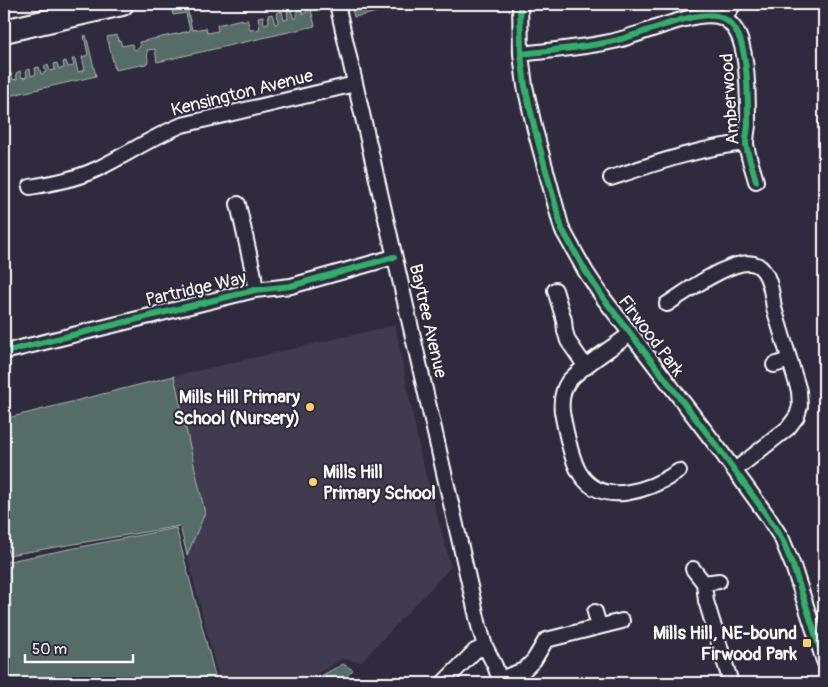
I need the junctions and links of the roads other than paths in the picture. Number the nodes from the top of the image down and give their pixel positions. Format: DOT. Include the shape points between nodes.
graph roads {
  1 [pos="122,4"];
  2 [pos="337,4"];
  3 [pos="520,4"];
  4 [pos="734,4"];
  5 [pos="724,18"];
  6 [pos="4,31"];
  7 [pos="521,54"];
  8 [pos="355,84"];
  9 [pos="746,143"];
  10 [pos="611,178"];
  11 [pos="756,181"];
  12 [pos="30,187"];
  13 [pos="238,204"];
  14 [pos="394,257"];
  15 [pos="255,290"];
  16 [pos="555,290"];
  17 [pos="667,304"];
  18 [pos="630,334"];
  19 [pos="4,352"];
  20 [pos="789,360"];
  21 [pos="774,365"];
  22 [pos="586,367"];
  23 [pos="735,470"];
  24 [pos="680,471"];
  25 [pos="693,569"];
  26 [pos="719,581"];
  27 [pos="704,582"];
  28 [pos="595,612"];
  29 [pos="622,621"];
  30 [pos="598,626"];
  31 [pos="821,642"];
  32 [pos="485,646"];
  33 [pos="824,661"];
  34 [pos="500,681"];
  35 [pos="443,683"];
  36 [pos="731,683"];
  1 -- 6 [label="main road"];
  2 -- 8 [label="street, Baytree Avenue"];
  3 -- 7 [label="street, Firwood Park"];
  4 -- 5 [label="street"];
  5 -- 7 [label="street" via="699,15 615,41"];
  5 -- 9 [label="street, Amberwood" via="732,24 739,37 745,60"];
  7 -- 18 [label="street, Firwood Park" via="535,130 562,229 586,272"];
  8 -- 12 [label="street, Kensington Avenue" via="182,125 96,169"];
  8 -- 14 [label="street, Baytree Avenue"];
  9 -- 10 [label="street, Amberwood" via="666,160"];
  9 -- 11 [label="street, Amberwood"];
  13 -- 15 [label="street"];
  14 -- 15 [label="street, Partridge Way" via="291,286"];
  14 -- 32 [label="street, Baytree Avenue"];
  15 -- 19 [label="street, Partridge Way"];
  16 -- 22 [label="street" via="568,341"];
  17 -- 20 [label="street" via="710,276 735,266 756,264 768,279"];
  18 -- 22 [label="street"];
  18 -- 23 [label="street, Firwood Park"];
  20 -- 21 [label="street"];
  20 -- 23 [label="street" via="799,392 797,416 788,428"];
  22 -- 24 [label="street" via="568,382 562,404 576,466 585,480 604,492 627,493 643,490"];
  23 -- 31 [label="street, Firwood Park" via="782,539"];
  25 -- 27 [label="street"];
  26 -- 27 [label="street"];
  27 -- 36 [label="street" via="706,601"];
  28 -- 30 [label="street"];
  29 -- 30 [label="street"];
  30 -- 34 [label="street" via="546,640 524,670"];
  31 -- 33 [label="street, Firwood Park"];
  32 -- 34 [label="street"];
  32 -- 35 [label="street" via="475,651"];
}
